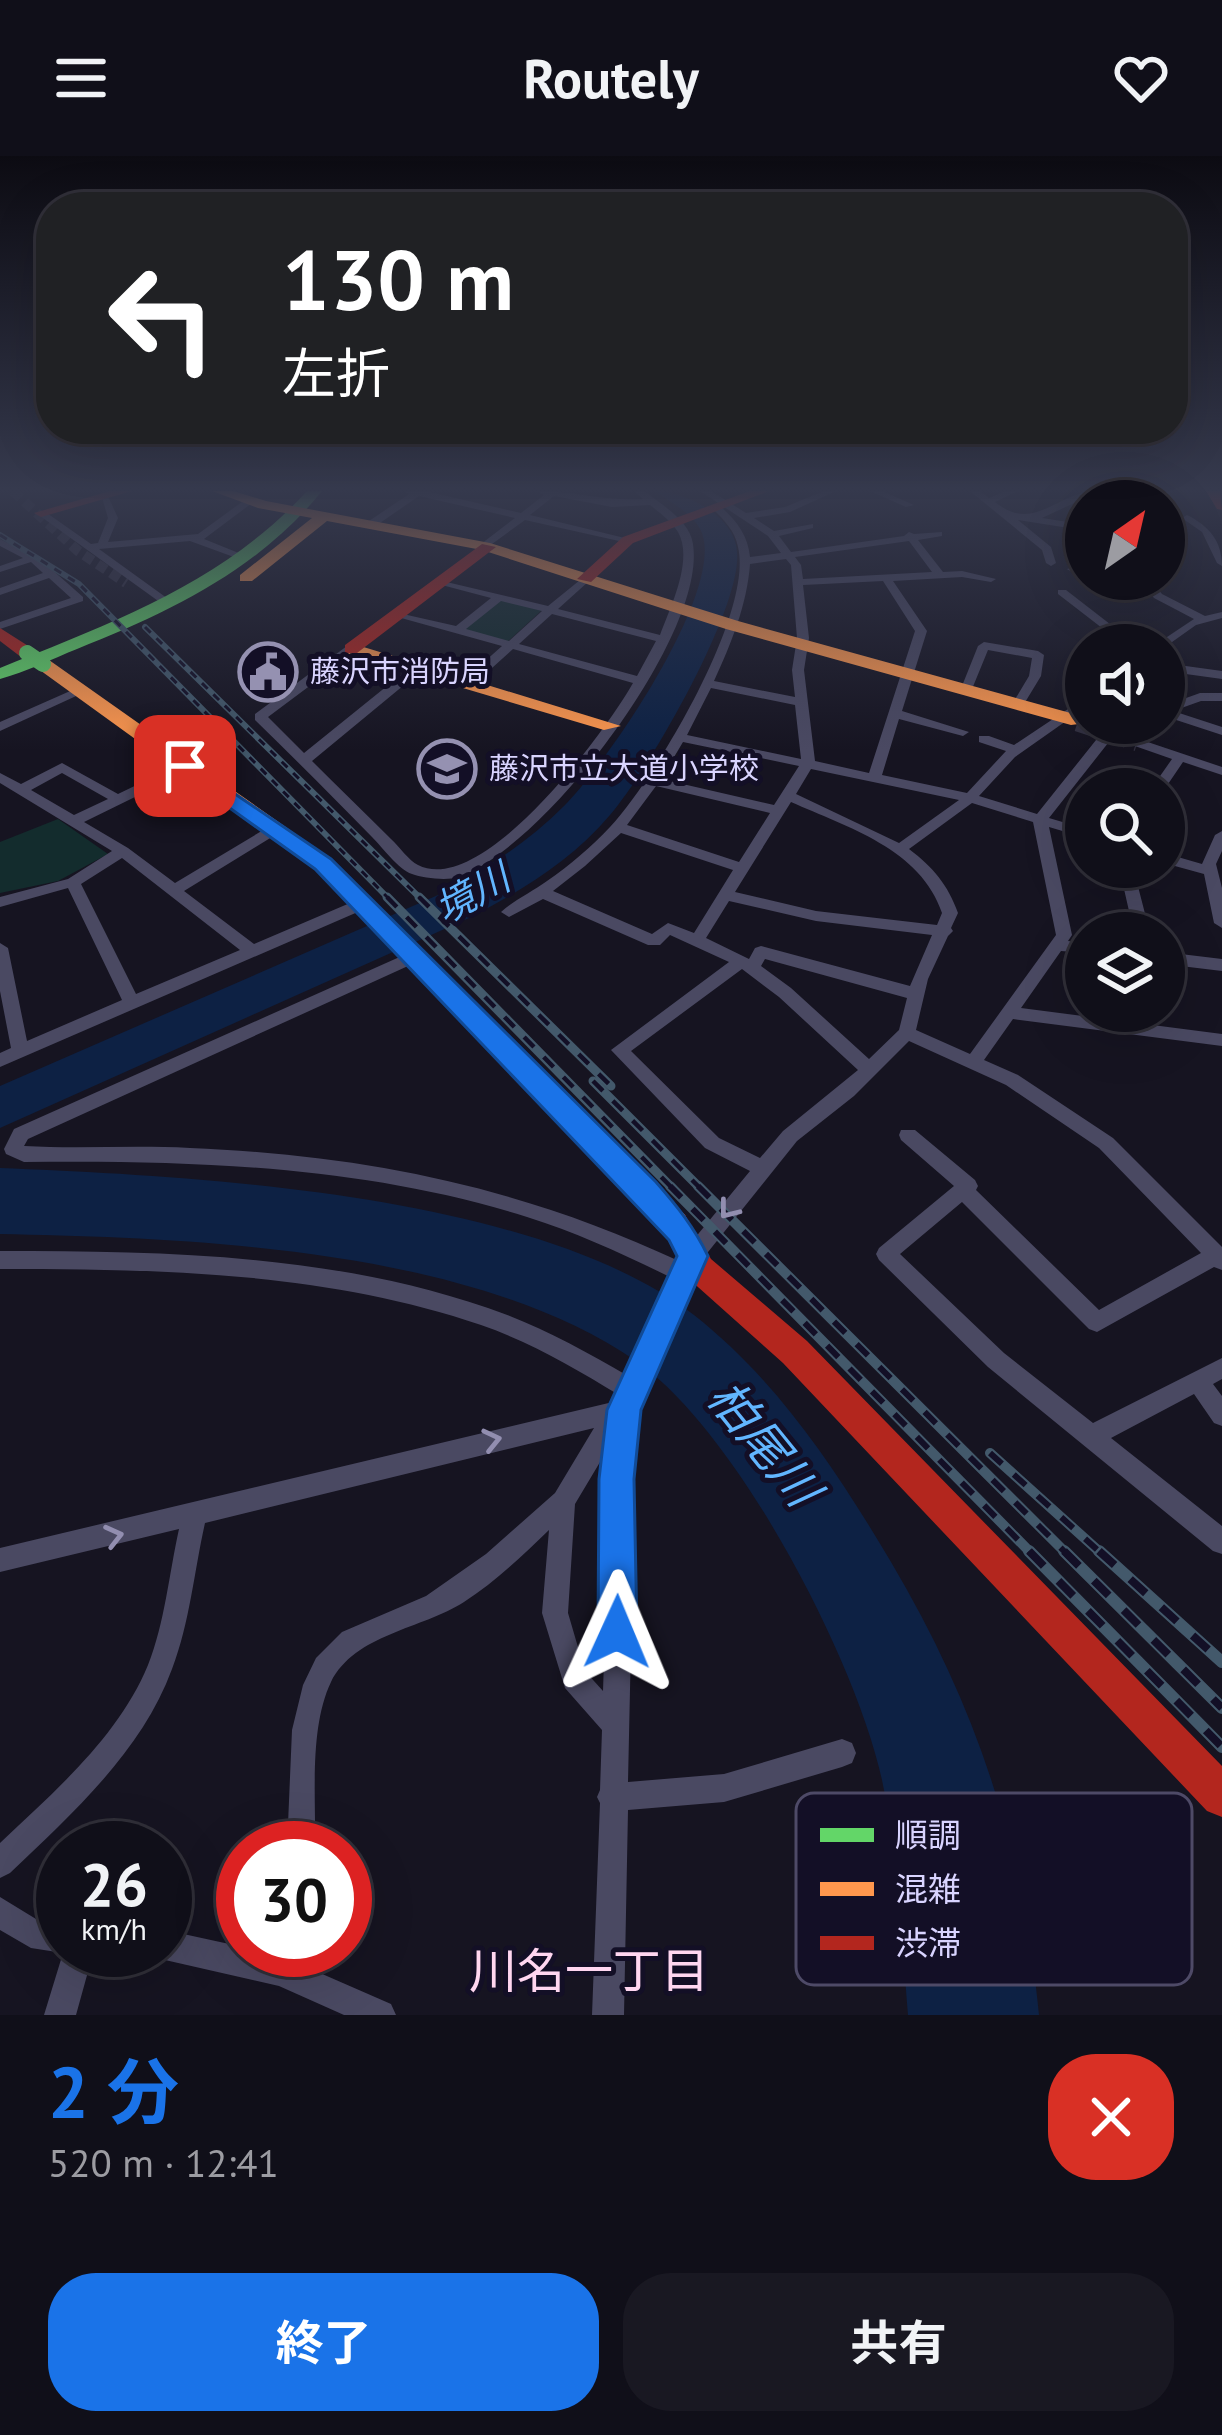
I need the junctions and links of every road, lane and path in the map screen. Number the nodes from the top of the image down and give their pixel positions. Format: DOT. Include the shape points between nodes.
graph roads {
  1 [pos="41,578"];
  2 [pos="56,578"];
  3 [pos="125,578"];
  4 [pos="222,578"];
  5 [pos="447,578"];
  6 [pos="581,578"];
  7 [pos="685,578"];
  8 [pos="741,578"];
  9 [pos="799,578"];
  10 [pos="880,578"];
  11 [pos="885,578"];
  12 [pos="975,578"];
  13 [pos="585,579"];
  14 [pos="991,579"];
  15 [pos="442,582"];
  16 [pos="800,582"];
  17 [pos="0,592"];
  18 [pos="1062,592"];
  19 [pos="499,597"];
  20 [pos="1165,600"];
  21 [pos="165,601"];
  22 [pos="680,608"];
  23 [pos="550,610"];
  24 [pos="1220,612"];
  25 [pos="398,614"];
  26 [pos="1201,619"];
  27 [pos="729,624"];
  28 [pos="1104,624"];
  29 [pos="1185,629"];
  30 [pos="0,630"];
  31 [pos="458,630"];
  32 [pos="661,639"];
  33 [pos="511,645"];
  34 [pos="801,645"];
  35 [pos="351,649"];
  36 [pos="417,668"];
  37 [pos="907,670"];
  38 [pos="1185,670"];
  39 [pos="0,674"];
  40 [pos="1222,675"];
  41 [pos="638,680"];
  42 [pos="468,683"];
  43 [pos="705,683"];
  44 [pos="968,686"];
  45 [pos="81,691"];
  46 [pos="1222,697"];
  47 [pos="1020,701"];
  48 [pos="800,702"];
  49 [pos="1185,703"];
  50 [pos="1065,710"];
  51 [pos="893,713"];
  52 [pos="1065,718"];
  53 [pos="1185,718"];
  54 [pos="611,726"];
  55 [pos="0,727"];
  56 [pos="1222,730"];
  57 [pos="963,732"];
  58 [pos="678,737"];
  59 [pos="984,739"];
  60 [pos="1100,744"];
  61 [pos="1142,744"];
  62 [pos="1016,750"];
  63 [pos="1180,757"];
  64 [pos="303,761"];
  65 [pos="808,763"];
  66 [pos="185,766"];
  67 [pos="1172,768"];
  68 [pos="1222,771"];
  69 [pos="874,778"];
  70 [pos="653,781"];
  71 [pos="8,786"];
  72 [pos="970,798"];
  73 [pos="117,799"];
  74 [pos="784,804"];
  75 [pos="1040,820"];
  76 [pos="73,822"];
  77 [pos="618,827"];
  78 [pos="1065,828"];
  79 [pos="275,829"];
  80 [pos="1222,835"];
  81 [pos="900,849"];
  82 [pos="123,851"];
  83 [pos="1185,864"];
  84 [pos="743,868"];
  85 [pos="1210,871"];
  86 [pos="73,882"];
  87 [pos="173,891"];
  88 [pos="542,892"];
  89 [pos="726,895"];
  90 [pos="0,902"];
  91 [pos="366,909"];
  92 [pos="509,912"];
  93 [pos="1222,923"];
  94 [pos="945,931"];
  95 [pos="697,940"];
  96 [pos="1060,945"];
  97 [pos="1065,946"];
  98 [pos="0,948"];
  99 [pos="252,951"];
  100 [pos="412,956"];
  101 [pos="1185,961"];
  102 [pos="746,965"];
  103 [pos="1222,965"];
  104 [pos="916,994"];
  105 [pos="132,1003"];
  106 [pos="1011,1013"];
  107 [pos="1065,1020"];
  108 [pos="1164,1032"];
  109 [pos="907,1033"];
  110 [pos="1222,1040"];
  111 [pos="20,1052"];
  112 [pos="0,1060"];
  113 [pos="973,1062"];
  114 [pos="871,1070"];
  115 [pos="908,1136"];
  116 [pos="762,1168"];
  117 [pos="962,1189"];
  118 [pos="1219,1258"];
  119 [pos="0,1260"];
  120 [pos="685,1271"];
  121 [pos="1222,1368"];
  122 [pos="1198,1382"];
  123 [pos="627,1400"];
  124 [pos="1222,1415"];
  125 [pos="1091,1436"];
  126 [pos="563,1501"];
  127 [pos="194,1516"];
  128 [pos="1222,1542"];
  129 [pos="0,1560"];
  130 [pos="614,1724"];
  131 [pos="842,1753"];
  132 [pos="1222,1796"];
  133 [pos="611,1797"];
  134 [pos="302,1821"];
  135 [pos="0,1863"];
  136 [pos="0,1912"];
  137 [pos="36,1934"];
  138 [pos="71,1977"];
  139 [pos="314,1977"];
  140 [pos="60,2015"];
  141 [pos="380,2015"];
  142 [pos="608,2015"];
  1 -- 17 [label="street"];
  2 -- 30 [label="street" via="80,599"];
  3 -- 21 [label="street"];
  4 -- 21 [label="main road"];
  5 -- 15 [label="main road"];
  6 -- 13 [label="main road"];
  7 -- 22 [label="street"];
  8 -- 27 [label="street"];
  9 -- 16 [label="street"];
  10 -- 11 [label="street"];
  10 -- 16 [label="street"];
  10 -- 37 [label="street" via="921,632"];
  12 -- 14 [label="street"];
  13 -- 22 [label="main road"];
  13 -- 23 [label="street"];
  15 -- 19 [label="street"];
  15 -- 25 [label="main road"];
  16 -- 34 [label="street"];
  18 -- 28 [label="street"];
  19 -- 23 [label="street"];
  19 -- 31 [label="street"];
  20 -- 26 [label="street"];
  21 -- 39 [label="main road"];
  22 -- 27 [label="main road"];
  22 -- 32 [label="street"];
  23 -- 32 [label="street"];
  23 -- 33 [label="street"];
  24 -- 26 [label="street"];
  25 -- 31 [label="street"];
  25 -- 35 [label="main road"];
  26 -- 29 [label="street"];
  27 -- 34 [label="main road"];
  27 -- 43 [label="street"];
  30 -- 45 [label="main road"];
  31 -- 33 [label="street"];
  32 -- 41 [label="street"];
  33 -- 41 [label="street"];
  33 -- 42 [label="street"];
  34 -- 37 [label="main road"];
  34 -- 48 [label="street"];
  35 -- 36 [label="main road"];
  35 -- 64 [label="street" via="260,717"];
  36 -- 42 [label="main road"];
  36 -- 64 [label="street"];
  37 -- 44 [label="main road"];
  37 -- 51 [label="street"];
  38 -- 40 [label="street"];
  41 -- 54 [label="street"];
  42 -- 54 [label="main road"];
  43 -- 48 [label="street"];
  43 -- 58 [label="street"];
  44 -- 47 [label="main road"];
  44 -- 47 [label="street" via="984,646 1038,655"];
  45 -- 55 [label="street"];
  45 -- 66 [label="main road"];
  46 -- 49 [label="street"];
  47 -- 50 [label="main road"];
  48 -- 65 [label="street"];
  51 -- 57 [label="street"];
  51 -- 69 [label="street"];
  52 -- 62 [label="street"];
  53 -- 56 [label="street"];
  54 -- 64 [label="street" via="545,813 446,880 414,870"];
  58 -- 65 [label="street"];
  58 -- 70 [label="street"];
  59 -- 62 [label="street"];
  60 -- 75 [label="street"];
  61 -- 63 [label="street"];
  62 -- 72 [label="street"];
  63 -- 67 [label="street"];
  63 -- 68 [label="street"];
  65 -- 69 [label="street"];
  65 -- 74 [label="street"];
  66 -- 73 [label="street"];
  66 -- 79 [label="main road"];
  69 -- 72 [label="street"];
  70 -- 74 [label="street"];
  70 -- 77 [label="street"];
  71 -- 73 [label="street" via="62,767"];
  71 -- 76 [label="street"];
  72 -- 75 [label="street"];
  72 -- 81 [label="street"];
  73 -- 76 [label="street"];
  74 -- 81 [label="street"];
  74 -- 84 [label="street"];
  75 -- 78 [label="street"];
  75 -- 96 [label="street" via="1064,927"];
  76 -- 82 [label="street"];
  77 -- 84 [label="street"];
  77 -- 88 [label="street"];
  79 -- 87 [label="street"];
  79 -- 91 [label="main road"];
  80 -- 85 [label="street"];
  81 -- 94 [label="street" via="944,892"];
  82 -- 86 [label="street"];
  82 -- 87 [label="street"];
  83 -- 85 [label="street"];
  84 -- 89 [label="street"];
  85 -- 93 [label="street"];
  86 -- 90 [label="street"];
  86 -- 105 [label="street"];
  87 -- 99 [label="street"];
  88 -- 92 [label="street"];
  88 -- 95 [label="street" via="654,941 668,928"];
  89 -- 94 [label="street" via="816,916"];
  89 -- 95 [label="street"];
  91 -- 99 [label="street"];
  91 -- 100 [label="main road"];
  94 -- 104 [label="street"];
  95 -- 102 [label="street"];
  96 -- 97 [label="street"];
  96 -- 106 [label="street"];
  98 -- 111 [label="street"];
  99 -- 105 [label="street"];
  100 -- 120 [label="main road" via="646,1190 680,1231"];
  100 -- 120 [label="street" via="21,1134 13,1149 238,1161 450,1190 594,1231"];
  101 -- 103 [label="street"];
  102 -- 104 [label="street" via="761,952"];
  102 -- 114 [label="street"];
  102 -- 116 [label="street" via="620,1050 712,1143"];
  104 -- 109 [label="street"];
  105 -- 111 [label="street"];
  106 -- 107 [label="street"];
  106 -- 113 [label="street"];
  108 -- 110 [label="street"];
  109 -- 113 [label="street"];
  109 -- 114 [label="street"];
  111 -- 112 [label="street"];
  113 -- 118 [label="street" via="1106,1143"];
  114 -- 116 [label="street"];
  115 -- 117 [label="street" via="968,1186"];
  116 -- 120 [label="street, one-way"];
  117 -- 118 [label="street" via="1097,1322"];
  117 -- 125 [label="street" via="886,1254 996,1360"];
  119 -- 123 [label="street" via="181,1263 363,1285 514,1325 568,1350"];
  120 -- 123 [label="street"];
  120 -- 132 [label="main road" via="700,1269 795,1352"];
  121 -- 122 [label="street"];
  122 -- 124 [label="street"];
  122 -- 125 [label="street"];
  123 -- 126 [label="street"];
  127 -- 123 [label="street, one-way"];
  123 -- 130 [label="street" via="616,1479"];
  125 -- 128 [label="street"];
  126 -- 130 [label="street" via="555,1613 574,1679"];
  126 -- 134 [label="street" via="478,1577 436,1605 365,1631 324,1668 304,1751"];
  129 -- 127 [label="street, one-way"];
  127 -- 135 [label="street" via="152,1688"];
  130 -- 133 [label="street"];
  131 -- 133 [label="street" via="724,1788"];
  133 -- 142 [label="street"];
  136 -- 137 [label="street"];
  138 -- 140 [label="street"];
  139 -- 141 [label="street"];
}
